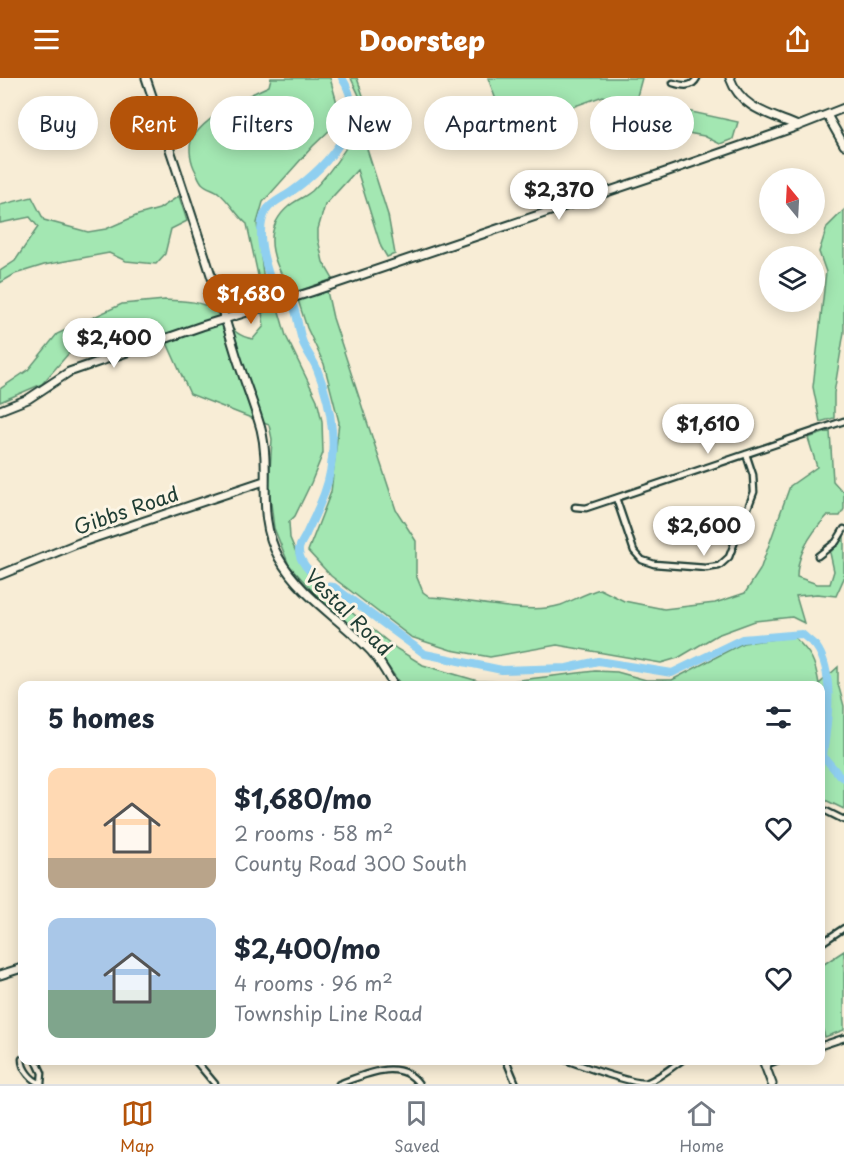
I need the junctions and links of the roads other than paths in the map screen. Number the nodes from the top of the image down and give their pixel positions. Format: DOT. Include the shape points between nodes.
graph roads {
  1 [pos="146,78"];
  2 [pos="698,78"];
  3 [pos="730,78"];
  4 [pos="673,83"];
  5 [pos="844,108"];
  6 [pos="827,115"];
  7 [pos="798,126"];
  8 [pos="844,145"];
  9 [pos="226,319"];
  10 [pos="0,410"];
  11 [pos="844,421"];
  12 [pos="747,454"];
  13 [pos="264,481"];
  14 [pos="616,498"];
  15 [pos="575,507"];
  16 [pos="844,529"];
  17 [pos="818,556"];
  18 [pos="0,575"];
  19 [pos="391,681"];
  20 [pos="825,810"];
  21 [pos="844,820"];
  22 [pos="844,928"];
  23 [pos="825,941"];
  24 [pos="18,969"];
  25 [pos="0,975"];
  26 [pos="844,1038"];
  27 [pos="825,1044"];
  28 [pos="23,1065"];
  29 [pos="38,1065"];
  30 [pos="199,1065"];
  31 [pos="508,1065"];
  32 [pos="580,1065"];
  33 [pos="674,1065"];
  34 [pos="765,1065"];
  35 [pos="41,1084"];
  36 [pos="215,1084"];
  37 [pos="339,1084"];
  38 [pos="419,1084"];
  39 [pos="516,1084"];
  40 [pos="772,1084"];
  1 -- 9 [label="street, Vestal Road"];
  2 -- 4 [label="street" via="685,86"];
  3 -- 7 [label="street" via="745,102"];
  5 -- 6 [label="street"];
  6 -- 7 [label="street"];
  6 -- 8 [label="street"];
  7 -- 9 [label="street"];
  9 -- 10 [label="street" via="69,372 28,399"];
  9 -- 13 [label="street, Vestal Road" via="265,446"];
  11 -- 12 [label="street"];
  12 -- 14 [label="street"];
  12 -- 14 [label="street" via="754,492 729,556 719,567 642,560 634,551"];
  13 -- 18 [label="street, Gibbs Road" via="79,543"];
  13 -- 19 [label="street, Vestal Road" via="267,525 286,569 305,592 374,654"];
  14 -- 15 [label="street" via="586,508"];
  16 -- 17 [label="street" via="836,542"];
  20 -- 21 [label="street"];
  22 -- 23 [label="street"];
  24 -- 25 [label="street"];
  26 -- 27 [label="street"];
  28 -- 35 [label="street" via="32,1079"];
  29 -- 35 [label="street"];
  30 -- 36 [label="street"];
  31 -- 39 [label="street"];
  32 -- 33 [label="street" via="639,1084"];
  34 -- 40 [label="street"];
  37 -- 38 [label="street" via="390,1069 407,1072"];
}
